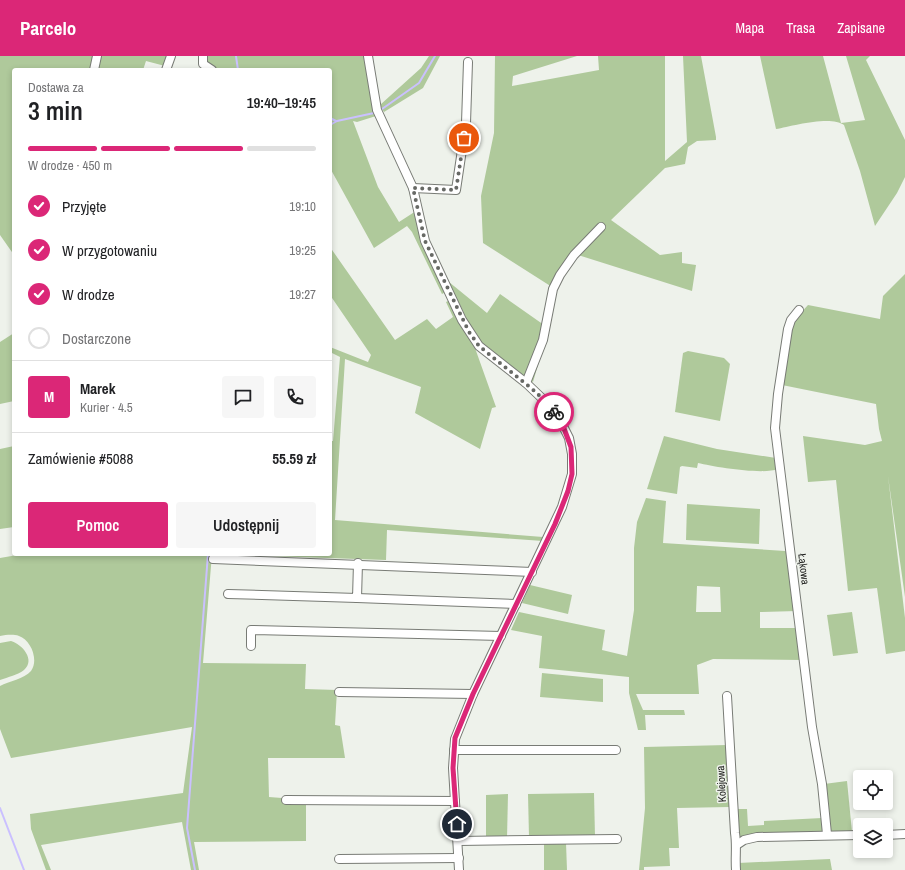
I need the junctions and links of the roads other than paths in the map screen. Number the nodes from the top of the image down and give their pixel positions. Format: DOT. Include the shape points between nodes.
graph roads {
  1 [pos="97,56"];
  2 [pos="170,56"];
  3 [pos="203,56"];
  4 [pos="368,56"];
  5 [pos="468,62"];
  6 [pos="94,68"];
  7 [pos="167,68"];
  8 [pos="209,68"];
  9 [pos="413,188"];
  10 [pos="602,227"];
  11 [pos="799,310"];
  12 [pos="526,383"];
  13 [pos="213,559"];
  14 [pos="358,563"];
  15 [pos="532,572"];
  16 [pos="228,594"];
  17 [pos="357,598"];
  18 [pos="516,604"];
  19 [pos="501,636"];
  20 [pos="251,646"];
  21 [pos="339,692"];
  22 [pos="473,694"];
  23 [pos="727,696"];
  24 [pos="454,750"];
  25 [pos="616,750"];
  26 [pos="286,800"];
  27 [pos="455,801"];
  28 [pos="827,834"];
  29 [pos="905,834"];
  30 [pos="853,835"];
  31 [pos="893,835"];
  32 [pos="617,839"];
  33 [pos="458,841"];
  34 [pos="738,844"];
  35 [pos="459,858"];
  36 [pos="339,859"];
  37 [pos="459,870"];
  38 [pos="736,870"];
  1 -- 6 [label="street"];
  2 -- 7 [label="street"];
  3 -- 8 [label="street" via="204,64"];
  4 -- 9 [label="street" via="377,110"];
  5 -- 9 [label="street" via="466,123 456,190"];
  9 -- 12 [label="street" via="425,241 469,332 479,346"];
  10 -- 12 [label="street" via="574,255 553,289 543,340"];
  11 -- 28 [label="street, Łąkowa" via="788,329 775,428"];
  12 -- 15 [label="street" via="556,415 569,438 572,454 572,474 568,491"];
  13 -- 14 [label="street"];
  14 -- 15 [label="street"];
  14 -- 17 [label="street"];
  15 -- 18 [label="street"];
  16 -- 17 [label="street"];
  17 -- 18 [label="street"];
  18 -- 19 [label="street"];
  19 -- 20 [label="street" via="251,630"];
  19 -- 22 [label="street"];
  21 -- 22 [label="street"];
  22 -- 24 [label="street" via="455,738"];
  23 -- 34 [label="street, Kolejowa" via="735,833"];
  24 -- 25 [label="street"];
  24 -- 27 [label="street"];
  26 -- 27 [label="street"];
  27 -- 33 [label="street"];
  28 -- 30 [label="street"];
  28 -- 34 [label="street" via="757,837"];
  29 -- 31 [label="street"];
  32 -- 33 [label="street"];
  33 -- 35 [label="street"];
  34 -- 38 [label="street, Kolejowa" via="735,852"];
  35 -- 36 [label="street"];
  35 -- 37 [label="street"];
}
